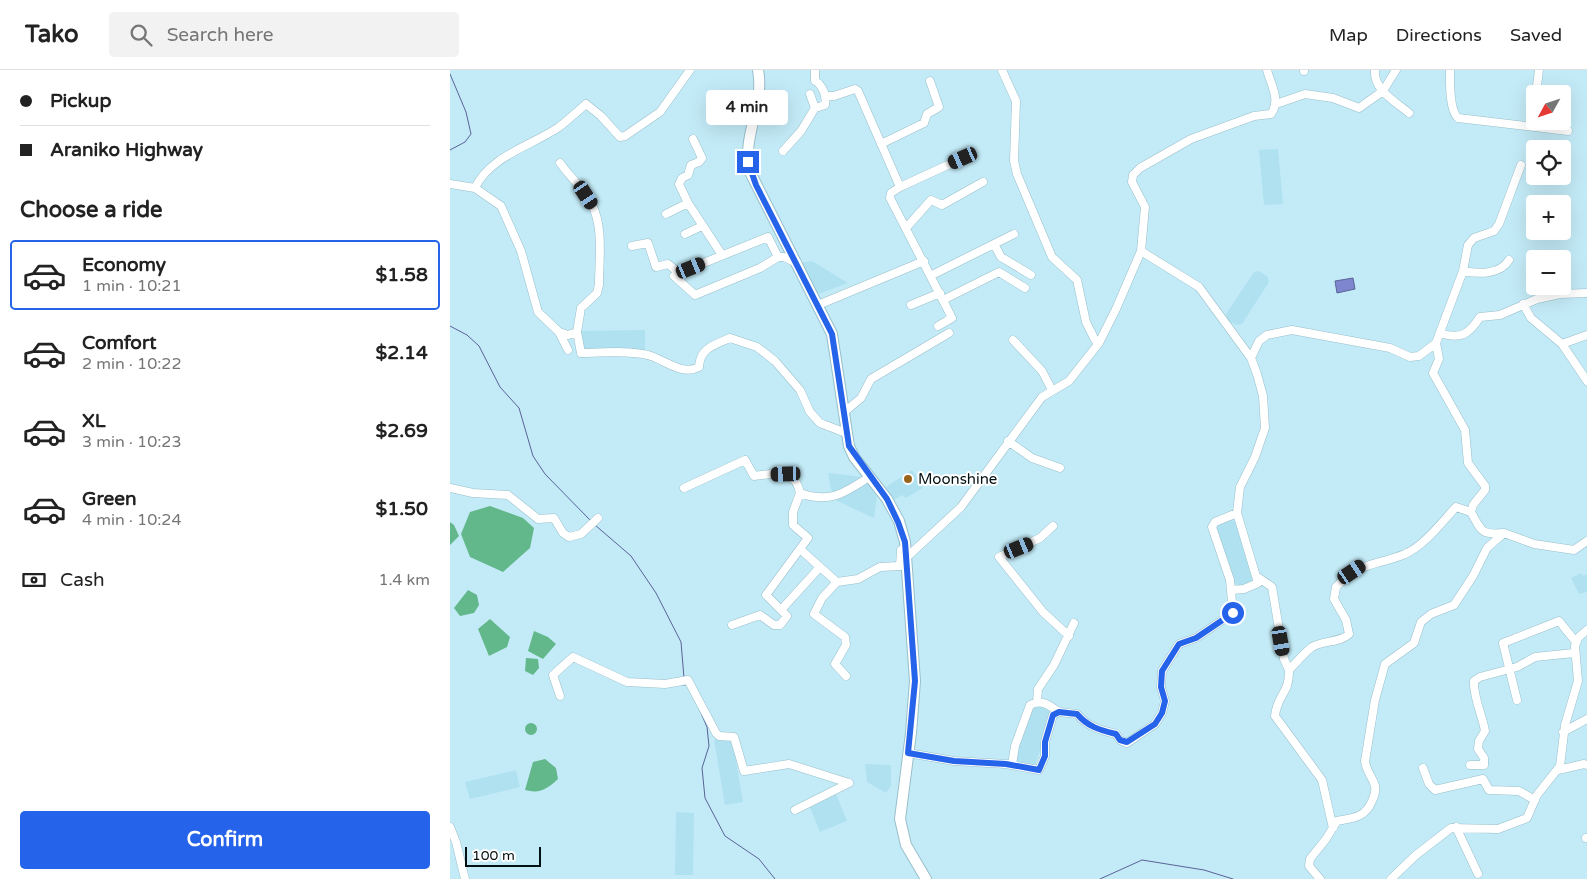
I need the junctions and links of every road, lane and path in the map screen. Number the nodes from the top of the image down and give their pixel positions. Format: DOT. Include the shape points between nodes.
graph roads {
  1 [pos="690,70"];
  2 [pos="758,70"];
  3 [pos="815,70"];
  4 [pos="1002,70"];
  5 [pos="1267,70"];
  6 [pos="1375,70"];
  7 [pos="1396,70"];
  8 [pos="1450,70"];
  9 [pos="1539,70"];
  10 [pos="930,81"];
  11 [pos="1537,85"];
  12 [pos="1383,92"];
  13 [pos="810,94"];
  14 [pos="825,96"];
  15 [pos="1276,104"];
  16 [pos="815,108"];
  17 [pos="1409,113"];
  18 [pos="1526,125"];
  19 [pos="1561,130"];
  20 [pos="1568,131"];
  21 [pos="693,139"];
  22 [pos="881,144"];
  23 [pos="783,151"];
  24 [pos="963,158"];
  25 [pos="560,162"];
  26 [pos="1521,165"];
  27 [pos="983,182"];
  28 [pos="450,184"];
  29 [pos="900,187"];
  30 [pos="475,188"];
  31 [pos="688,204"];
  32 [pos="666,214"];
  33 [pos="702,226"];
  34 [pos="906,228"];
  35 [pos="685,234"];
  36 [pos="1014,234"];
  37 [pos="994,244"];
  38 [pos="632,246"];
  39 [pos="1141,251"];
  40 [pos="722,255"];
  41 [pos="778,257"];
  42 [pos="1509,260"];
  43 [pos="924,261"];
  44 [pos="797,263"];
  45 [pos="1463,271"];
  46 [pos="679,273"];
  47 [pos="1031,274"];
  48 [pos="932,275"];
  49 [pos="1025,288"];
  50 [pos="1587,293"];
  51 [pos="941,297"];
  52 [pos="1523,304"];
  53 [pos="911,305"];
  54 [pos="818,306"];
  55 [pos="938,326"];
  56 [pos="559,332"];
  57 [pos="577,332"];
  58 [pos="949,333"];
  59 [pos="1440,333"];
  60 [pos="1587,335"];
  61 [pos="1013,340"];
  62 [pos="1099,343"];
  63 [pos="1436,343"];
  64 [pos="1562,344"];
  65 [pos="568,350"];
  66 [pos="1251,358"];
  67 [pos="1587,381"];
  68 [pos="1052,390"];
  69 [pos="843,413"];
  70 [pos="846,433"];
  71 [pos="1008,441"];
  72 [pos="1060,468"];
  73 [pos="869,477"];
  74 [pos="450,488"];
  75 [pos="684,488"];
  76 [pos="800,493"];
  77 [pos="1471,512"];
  78 [pos="1237,513"];
  79 [pos="598,518"];
  80 [pos="1053,526"];
  81 [pos="1504,533"];
  82 [pos="1587,542"];
  83 [pos="801,550"];
  84 [pos="906,552"];
  85 [pos="820,567"];
  86 [pos="1256,576"];
  87 [pos="837,582"];
  88 [pos="1231,590"];
  89 [pos="781,610"];
  90 [pos="1074,623"];
  91 [pos="732,625"];
  92 [pos="1587,630"];
  93 [pos="1069,636"];
  94 [pos="1576,642"];
  95 [pos="1574,653"];
  96 [pos="1289,670"];
  97 [pos="1508,670"];
  98 [pos="846,676"];
  99 [pos="560,696"];
  100 [pos="1517,700"];
  101 [pos="1037,702"];
  102 [pos="1059,712"];
  103 [pos="1587,719"];
  104 [pos="1563,732"];
  105 [pos="908,753"];
  106 [pos="1012,764"];
  107 [pos="1470,766"];
  108 [pos="1587,766"];
  109 [pos="1423,768"];
  110 [pos="1558,770"];
  111 [pos="1535,800"];
  112 [pos="795,810"];
  113 [pos="450,827"];
  114 [pos="1456,827"];
  115 [pos="1333,828"];
  116 [pos="1478,874"];
  117 [pos="465,879"];
  118 [pos="926,879"];
  119 [pos="1320,879"];
  120 [pos="1391,879"];
  1 -- 30 [label="street" via="660,112 625,136 614,133 602,116 586,104 558,127 491,167"];
  2 -- 44 [label="highway" via="759,99 748,146 748,162 756,185"];
  3 -- 14 [label="street" via="816,81"];
  4 -- 62 [label="street" via="1016,101 1014,161 1017,174 1052,256 1077,280 1086,322 1094,340"];
  5 -- 15 [label="street"];
  6 -- 12 [label="street"];
  7 -- 12 [label="street"];
  8 -- 18 [label="street" via="1450,92 1456,117"];
  9 -- 11 [label="street"];
  10 -- 22 [label="street" via="939,107 927,114 924,123"];
  12 -- 15 [label="street" via="1359,108 1333,98 1305,94"];
  12 -- 17 [label="street"];
  13 -- 16 [label="street"];
  14 -- 16 [label="street" via="825,105"];
  14 -- 22 [label="street" via="858,91"];
  15 -- 39 [label="street" via="1271,114 1244,119 1191,139 1140,168 1132,182 1145,207"];
  16 -- 23 [label="street"];
  19 -- 20 [label="street"];
  21 -- 31 [label="street" via="702,158 690,165 688,175 680,184"];
  22 -- 29 [label="street"];
  24 -- 29 [label="street"];
  25 -- 57 [label="street" via="592,204 598,220 599,285 597,292 581,308"];
  26 -- 45 [label="street" via="1500,224 1494,231 1473,238"];
  27 -- 34 [label="street" via="942,205 931,200"];
  28 -- 30 [label="street"];
  29 -- 34 [label="street" via="890,193 890,198"];
  30 -- 56 [label="street" via="501,206 522,251 538,312"];
  31 -- 32 [label="street"];
  31 -- 33 [label="street"];
  33 -- 35 [label="street"];
  33 -- 40 [label="street"];
  34 -- 43 [label="street"];
  36 -- 37 [label="street"];
  37 -- 47 [label="street" via="1000,257"];
  37 -- 48 [label="street"];
  38 -- 46 [label="street" via="648,242 656,267 668,264"];
  39 -- 62 [label="street"];
  39 -- 66 [label="street" via="1200,287"];
  40 -- 41 [label="street" via="768,237"];
  40 -- 46 [label="street"];
  41 -- 44 [label="street"];
  41 -- 46 [label="street" via="695,296 674,276"];
  42 -- 45 [label="street" via="1490,272 1475,274"];
  43 -- 48 [label="street"];
  43 -- 54 [label="street"];
  44 -- 54 [label="highway"];
  45 -- 59 [label="street"];
  48 -- 51 [label="street"];
  49 -- 51 [label="street" via="999,272"];
  50 -- 52 [label="street" via="1560,294"];
  51 -- 53 [label="street"];
  51 -- 55 [label="street" via="952,318"];
  52 -- 59 [label="street" via="1500,314 1480,317 1475,328 1455,337"];
  52 -- 64 [label="street" via="1531,318"];
  54 -- 69 [label="highway" via="835,346"];
  56 -- 57 [label="street" via="568,335"];
  56 -- 65 [label="street"];
  57 -- 70 [label="street" via="580,353 634,353 692,371 700,367 700,357 707,348 730,338 757,347 775,361 800,390 810,412 820,423"];
  58 -- 69 [label="street" via="871,379 861,398"];
  59 -- 63 [label="street"];
  60 -- 64 [label="street"];
  61 -- 68 [label="street" via="1042,371"];
  62 -- 68 [label="street" via="1069,380"];
  63 -- 66 [label="street" via="1419,356 1410,357 1390,348 1292,330 1267,335 1259,341"];
  63 -- 77 [label="street" via="1439,359 1434,373 1465,430 1468,463 1485,486"];
  64 -- 67 [label="street"];
  66 -- 78 [label="street" via="1263,396 1265,428 1240,487"];
  68 -- 71 [label="street" via="1045,393 1033,413"];
  69 -- 70 [label="highway"];
  70 -- 73 [label="highway" via="852,451"];
  71 -- 72 [label="street" via="1032,458"];
  71 -- 84 [label="street" via="961,507"];
  73 -- 76 [label="street" via="840,496 813,498"];
  73 -- 84 [label="highway" via="891,506"];
  74 -- 79 [label="street" via="508,495 538,519 554,518 569,537 576,537"];
  75 -- 76 [label="street" via="744,460 754,476 786,474 794,478"];
  76 -- 83 [label="street" via="793,512 793,525 808,538"];
  77 -- 81 [label="street" via="1485,534"];
  77 -- 96 [label="street" via="1456,507 1421,544 1405,554 1361,566 1344,578 1336,587 1334,599 1346,620 1349,634 1344,639 1329,640 1312,648"];
  78 -- 86 [label="street"];
  78 -- 88 [label="street" via="1215,522 1212,527"];
  80 -- 93 [label="street" via="1040,538 999,557 1043,612"];
  81 -- 82 [label="street" via="1534,544 1574,550"];
  81 -- 115 [label="street" via="1486,548 1454,605 1420,622 1414,643 1385,664 1375,700 1365,761 1376,788 1373,799 1363,816 1337,821"];
  83 -- 85 [label="street"];
  83 -- 89 [label="street" via="766,595"];
  84 -- 87 [label="street" via="901,550 900,566 880,567 858,579"];
  84 -- 105 [label="highway" via="915,681"];
  85 -- 87 [label="street"];
  85 -- 89 [label="street"];
  86 -- 88 [label="street" via="1258,583"];
  86 -- 96 [label="street" via="1272,588 1284,659"];
  87 -- 98 [label="street" via="822,598 814,614 845,637 846,645 835,664"];
  88 -- 102 [label="street" via="1233,613 1196,638 1179,644 1170,656 1162,671 1161,687 1165,701 1155,724 1127,742 1116,734 1084,723 1077,714"];
  89 -- 91 [label="street" via="787,616 780,625 774,625 760,615"];
  90 -- 93 [label="street"];
  92 -- 94 [label="street"];
  93 -- 101 [label="street" via="1038,689"];
  94 -- 95 [label="street"];
  94 -- 97 [label="street" via="1559,621 1506,641 1502,646"];
  95 -- 97 [label="street" via="1535,657"];
  95 -- 104 [label="street" via="1578,681"];
  96 -- 115 [label="street" via="1290,683 1276,705 1275,716 1322,780"];
  97 -- 100 [label="street"];
  97 -- 107 [label="street" via="1474,680 1473,692 1485,731 1478,749 1484,764"];
  99 -- 112 [label="street" via="553,674 574,657 627,682 666,684 685,680 716,733 734,737 744,771 789,764 848,783"];
  101 -- 102 [label="street"];
  101 -- 106 [label="street" via="1030,705"];
  102 -- 106 [label="street" via="1053,715 1039,770"];
  103 -- 104 [label="street"];
  104 -- 110 [label="street"];
  105 -- 106 [label="street" via="954,761"];
  105 -- 118 [label="highway" via="900,819 902,834"];
  108 -- 110 [label="street"];
  109 -- 111 [label="street" via="1435,790 1483,778 1489,790 1519,791"];
  110 -- 111 [label="street"];
  111 -- 114 [label="street" via="1527,818 1517,823 1488,830"];
  113 -- 117 [label="street"];
  114 -- 116 [label="street"];
  114 -- 120 [label="street" via="1416,855"];
  115 -- 119 [label="street" via="1310,859 1309,866"];
}
